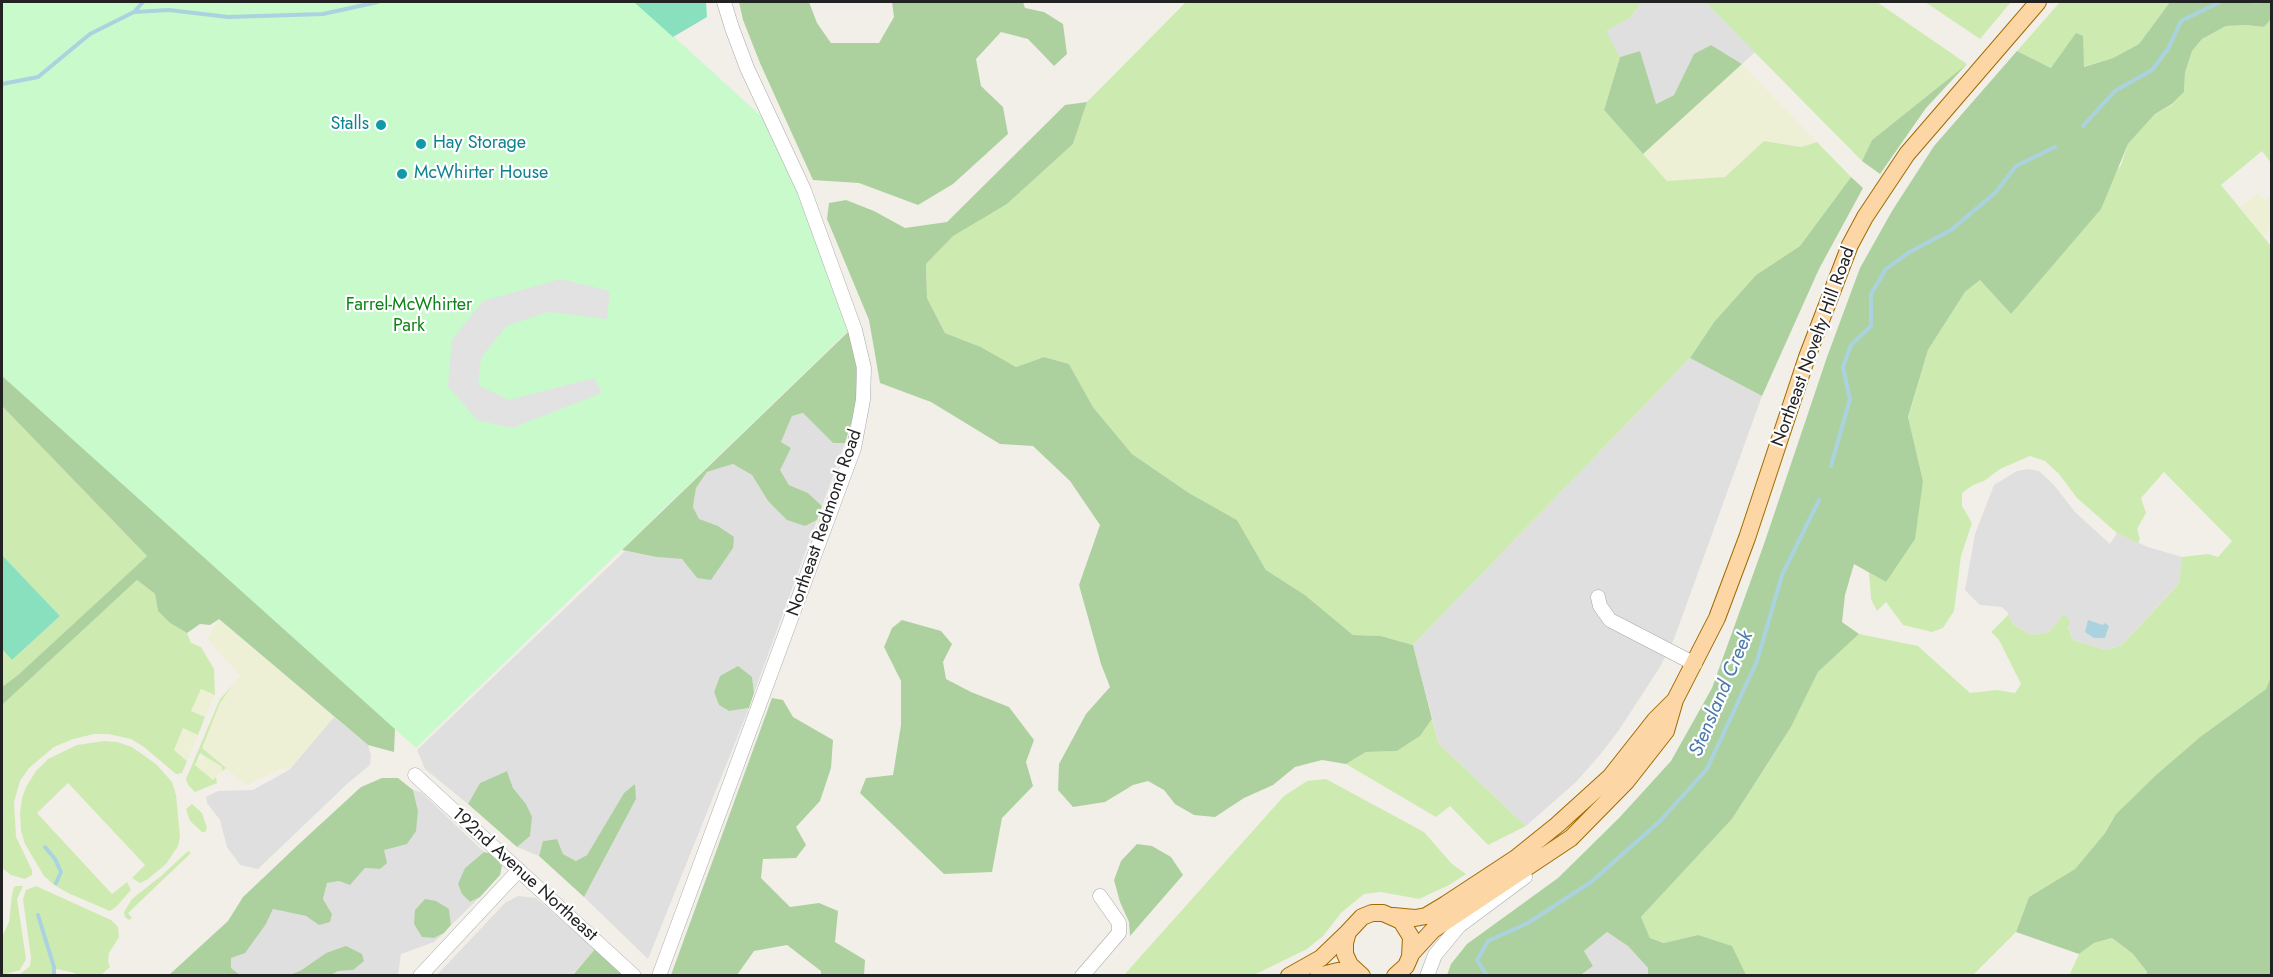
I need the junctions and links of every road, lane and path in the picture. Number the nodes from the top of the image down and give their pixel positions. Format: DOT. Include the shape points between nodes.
graph roads {
  1 [pos="724,2"];
  2 [pos="2038,2"];
  3 [pos="1598,597"];
  4 [pos="1695,664"];
  5 [pos="1675,700"];
  6 [pos="415,775"];
  7 [pos="1552,852"];
  8 [pos="519,870"];
  9 [pos="1100,896"];
  10 [pos="1393,916"];
  11 [pos="1348,932"];
  12 [pos="1411,955"];
  13 [pos="1359,974"];
  14 [pos="420,975"];
  15 [pos="634,975"];
  16 [pos="659,975"];
  17 [pos="1082,975"];
  18 [pos="1289,975"];
  19 [pos="1318,975"];
  20 [pos="1395,975"];
  21 [pos="1410,975"];
  22 [pos="1427,975"];
  1 -- 16 [label="street, Northeast Redmond Road" via="747,68 804,190 855,330 864,368 863,400 854,448"];
  2 -- 4 [label="main road, Northeast Novelty Hill Road" via="1907,154 1865,217 1828,299 1747,538"];
  3 -- 4 [label="street" via="1610,620"];
  4 -- 5 [label="main road, Northeast Novelty Hill Road"];
  5 -- 7 [label="main road, Northeast Novelty Hill Road" via="1666,731 1626,782"];
  5 -- 10 [label="main road, Northeast Novelty Hill Road" via="1610,777 1516,858 1426,916"];
  6 -- 8 [label="street, 192nd Avenue Northeast"];
  7 -- 12 [label="main road, Northeast Novelty Hill Road" via="1433,930"];
  7 -- 22 [label="street" via="1459,926 1435,955"];
  8 -- 14 [label="street"];
  8 -- 15 [label="street, 192nd Avenue Northeast"];
  9 -- 17 [label="street" via="1119,923 1119,933"];
  10 -- 11 [label="main road, Northeast Novelty Hill Road" via="1372,913 1362,917"];
  10 -- 12 [label="main road" via="1407,929"];
  11 -- 13 [label="main road" via="1345,954"];
  11 -- 18 [label="main road" via="1320,958"];
  12 -- 20 [label="main road, Northeast Novelty Hill Road"];
  12 -- 21 [label="street"];
  13 -- 19 [label="main road" via="1338,971"];
}
